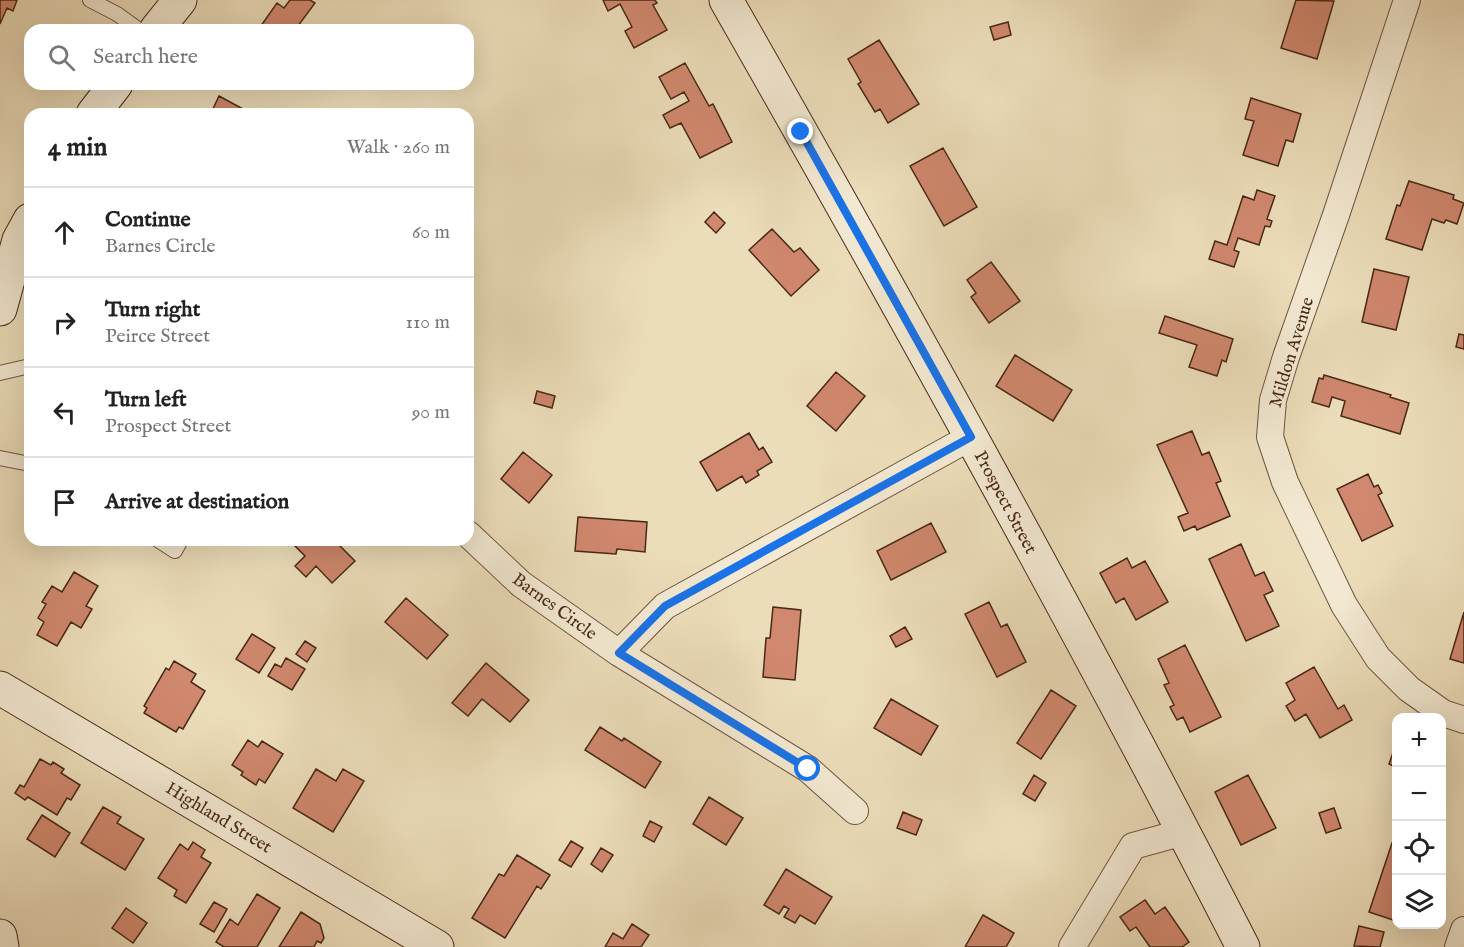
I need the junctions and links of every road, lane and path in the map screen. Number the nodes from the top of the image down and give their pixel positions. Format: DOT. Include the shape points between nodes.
graph roads {
  1 [pos="90,0"];
  2 [pos="180,0"];
  3 [pos="726,0"];
  4 [pos="1407,0"];
  5 [pos="131,24"];
  6 [pos="161,24"];
  7 [pos="111,90"];
  8 [pos="98,108"];
  9 [pos="24,231"];
  10 [pos="0,309"];
  11 [pos="24,367"];
  12 [pos="0,373"];
  13 [pos="971,437"];
  14 [pos="0,458"];
  15 [pos="24,463"];
  16 [pos="474,540"];
  17 [pos="168,546"];
  18 [pos="178,546"];
  19 [pos="619,653"];
  20 [pos="0,688"];
  21 [pos="1464,720"];
  22 [pos="855,811"];
  23 [pos="1184,832"];
  24 [pos="1464,930"];
  25 [pos="0,936"];
  26 [pos="2,947"];
  27 [pos="437,947"];
  28 [pos="1072,947"];
  29 [pos="1243,947"];
  30 [pos="1458,947"];
  1 -- 5 [label="lane"];
  2 -- 6 [label="main road"];
  3 -- 13 [label="main road, Prospect Street"];
  4 -- 21 [label="street, Mildon Avenue" via="1286,357 1273,400 1269,437 1285,482 1344,605 1378,657 1409,689 1443,712"];
  7 -- 8 [label="main road"];
  9 -- 10 [label="main road"];
  11 -- 12 [label="lane"];
  13 -- 19 [label="street" via="665,606"];
  13 -- 23 [label="main road, Prospect Street"];
  14 -- 15 [label="lane"];
  16 -- 19 [label="street, Barnes Circle" via="521,584"];
  17 -- 18 [label="lane" via="176,551"];
  19 -- 22 [label="street, Barnes Circle" via="808,769"];
  20 -- 27 [label="main road, Highland Street"];
  23 -- 28 [label="street" via="1133,846"];
  23 -- 29 [label="main road, Prospect Street"];
  24 -- 30 [label="street"];
  25 -- 26 [label="main road"];
}
